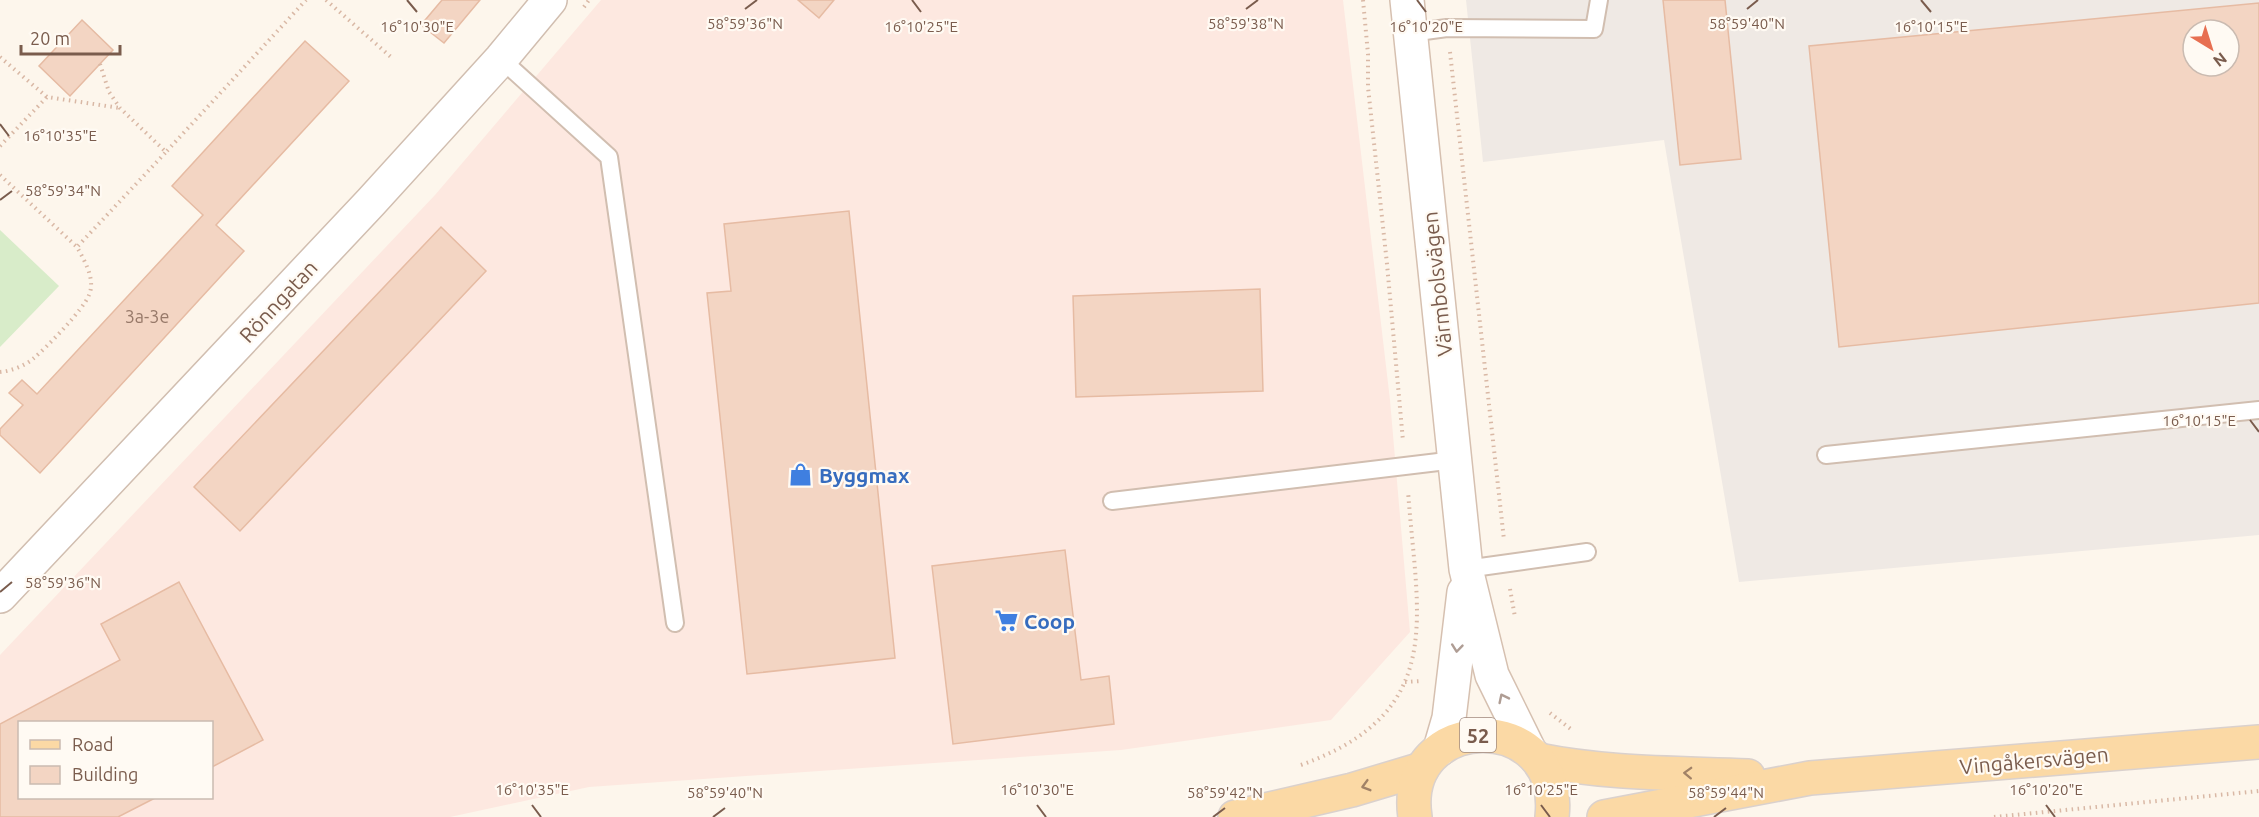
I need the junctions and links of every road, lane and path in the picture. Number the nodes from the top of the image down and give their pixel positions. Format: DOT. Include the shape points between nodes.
graph roads {
  1 [pos="306,0"];
  2 [pos="326,0"];
  3 [pos="550,0"];
  4 [pos="1363,0"];
  5 [pos="1407,0"];
  6 [pos="1599,0"];
  7 [pos="1447,28"];
  8 [pos="1410,33"];
  9 [pos="0,57"];
  10 [pos="390,57"];
  11 [pos="501,59"];
  12 [pos="100,64"];
  13 [pos="47,97"];
  14 [pos="120,108"];
  15 [pos="0,146"];
  16 [pos="166,152"];
  17 [pos="0,175"];
  18 [pos="77,247"];
  19 [pos="0,372"];
  20 [pos="2259,410"];
  21 [pos="1826,455"];
  22 [pos="1455,460"];
  23 [pos="1406,466"];
  24 [pos="1112,501"];
  25 [pos="1587,552"];
  26 [pos="1506,564"];
  27 [pos="1466,569"];
  28 [pos="0,596"];
  29 [pos="1515,620"];
  30 [pos="675,623"];
  31 [pos="1547,710"];
  32 [pos="1577,732"];
  33 [pos="2259,742"];
  34 [pos="1533,755"];
  35 [pos="1431,759"];
  36 [pos="1291,767"];
  37 [pos="1810,778"];
  38 [pos="2259,791"];
  39 [pos="1235,817"];
  40 [pos="1415,817"];
  41 [pos="1552,817"];
  42 [pos="1604,817"];
  43 [pos="1994,817"];
  1 -- 16 [label="path"];
  2 -- 10 [label="path"];
  3 -- 11 [label="street, Rönngatan"];
  4 -- 23 [label="path" via="1368,87"];
  5 -- 8 [label="street, Värmbolsvägen"];
  6 -- 7 [label="lane" via="1594,29"];
  7 -- 8 [label="lane"];
  7 -- 26 [label="path"];
  8 -- 22 [label="street, Värmbolsvägen"];
  9 -- 13 [label="path"];
  11 -- 28 [label="street, Rönngatan"];
  11 -- 30 [label="lane" via="609,157"];
  12 -- 14 [label="path" via="109,92"];
  13 -- 14 [label="path"];
  13 -- 15 [label="path"];
  14 -- 16 [label="path"];
  16 -- 18 [label="path"];
  17 -- 18 [label="path"];
  18 -- 19 [label="path" via="89,269 90,294 33,359"];
  20 -- 21 [label="lane"];
  22 -- 23 [label="lane"];
  22 -- 27 [label="street, Värmbolsvägen"];
  23 -- 24 [label="lane"];
  23 -- 36 [label="path" via="1418,628 1405,682 1395,700 1365,734 1330,754"];
  25 -- 26 [label="lane"];
  26 -- 27 [label="lane"];
  26 -- 29 [label="path"];
  34 -- 27 [label="street, Värmbolsvägen, one-way" via="1492,675"];
  27 -- 35 [label="street, Värmbolsvägen, one-way" via="1449,718"];
  31 -- 32 [label="path"];
  33 -- 37 [label="main road, Vingåkersvägen / 52"];
  34 -- 35 [label="main road, Vingåkersvägen / 52" via="1505,737 1482,734 1464,737"];
  37 -- 34 [label="main road, Vingåkersvägen / 52, one-way" via="1606,771 1577,768"];
  34 -- 41 [label="main road" via="1550,783"];
  35 -- 39 [label="main road, Vingåkersvägen / 52, one-way" via="1352,790"];
  35 -- 40 [label="main road" via="1414,791"];
  37 -- 42 [label="main road, Vingåkersvägen / 52"];
  38 -- 43 [label="path"];
}
